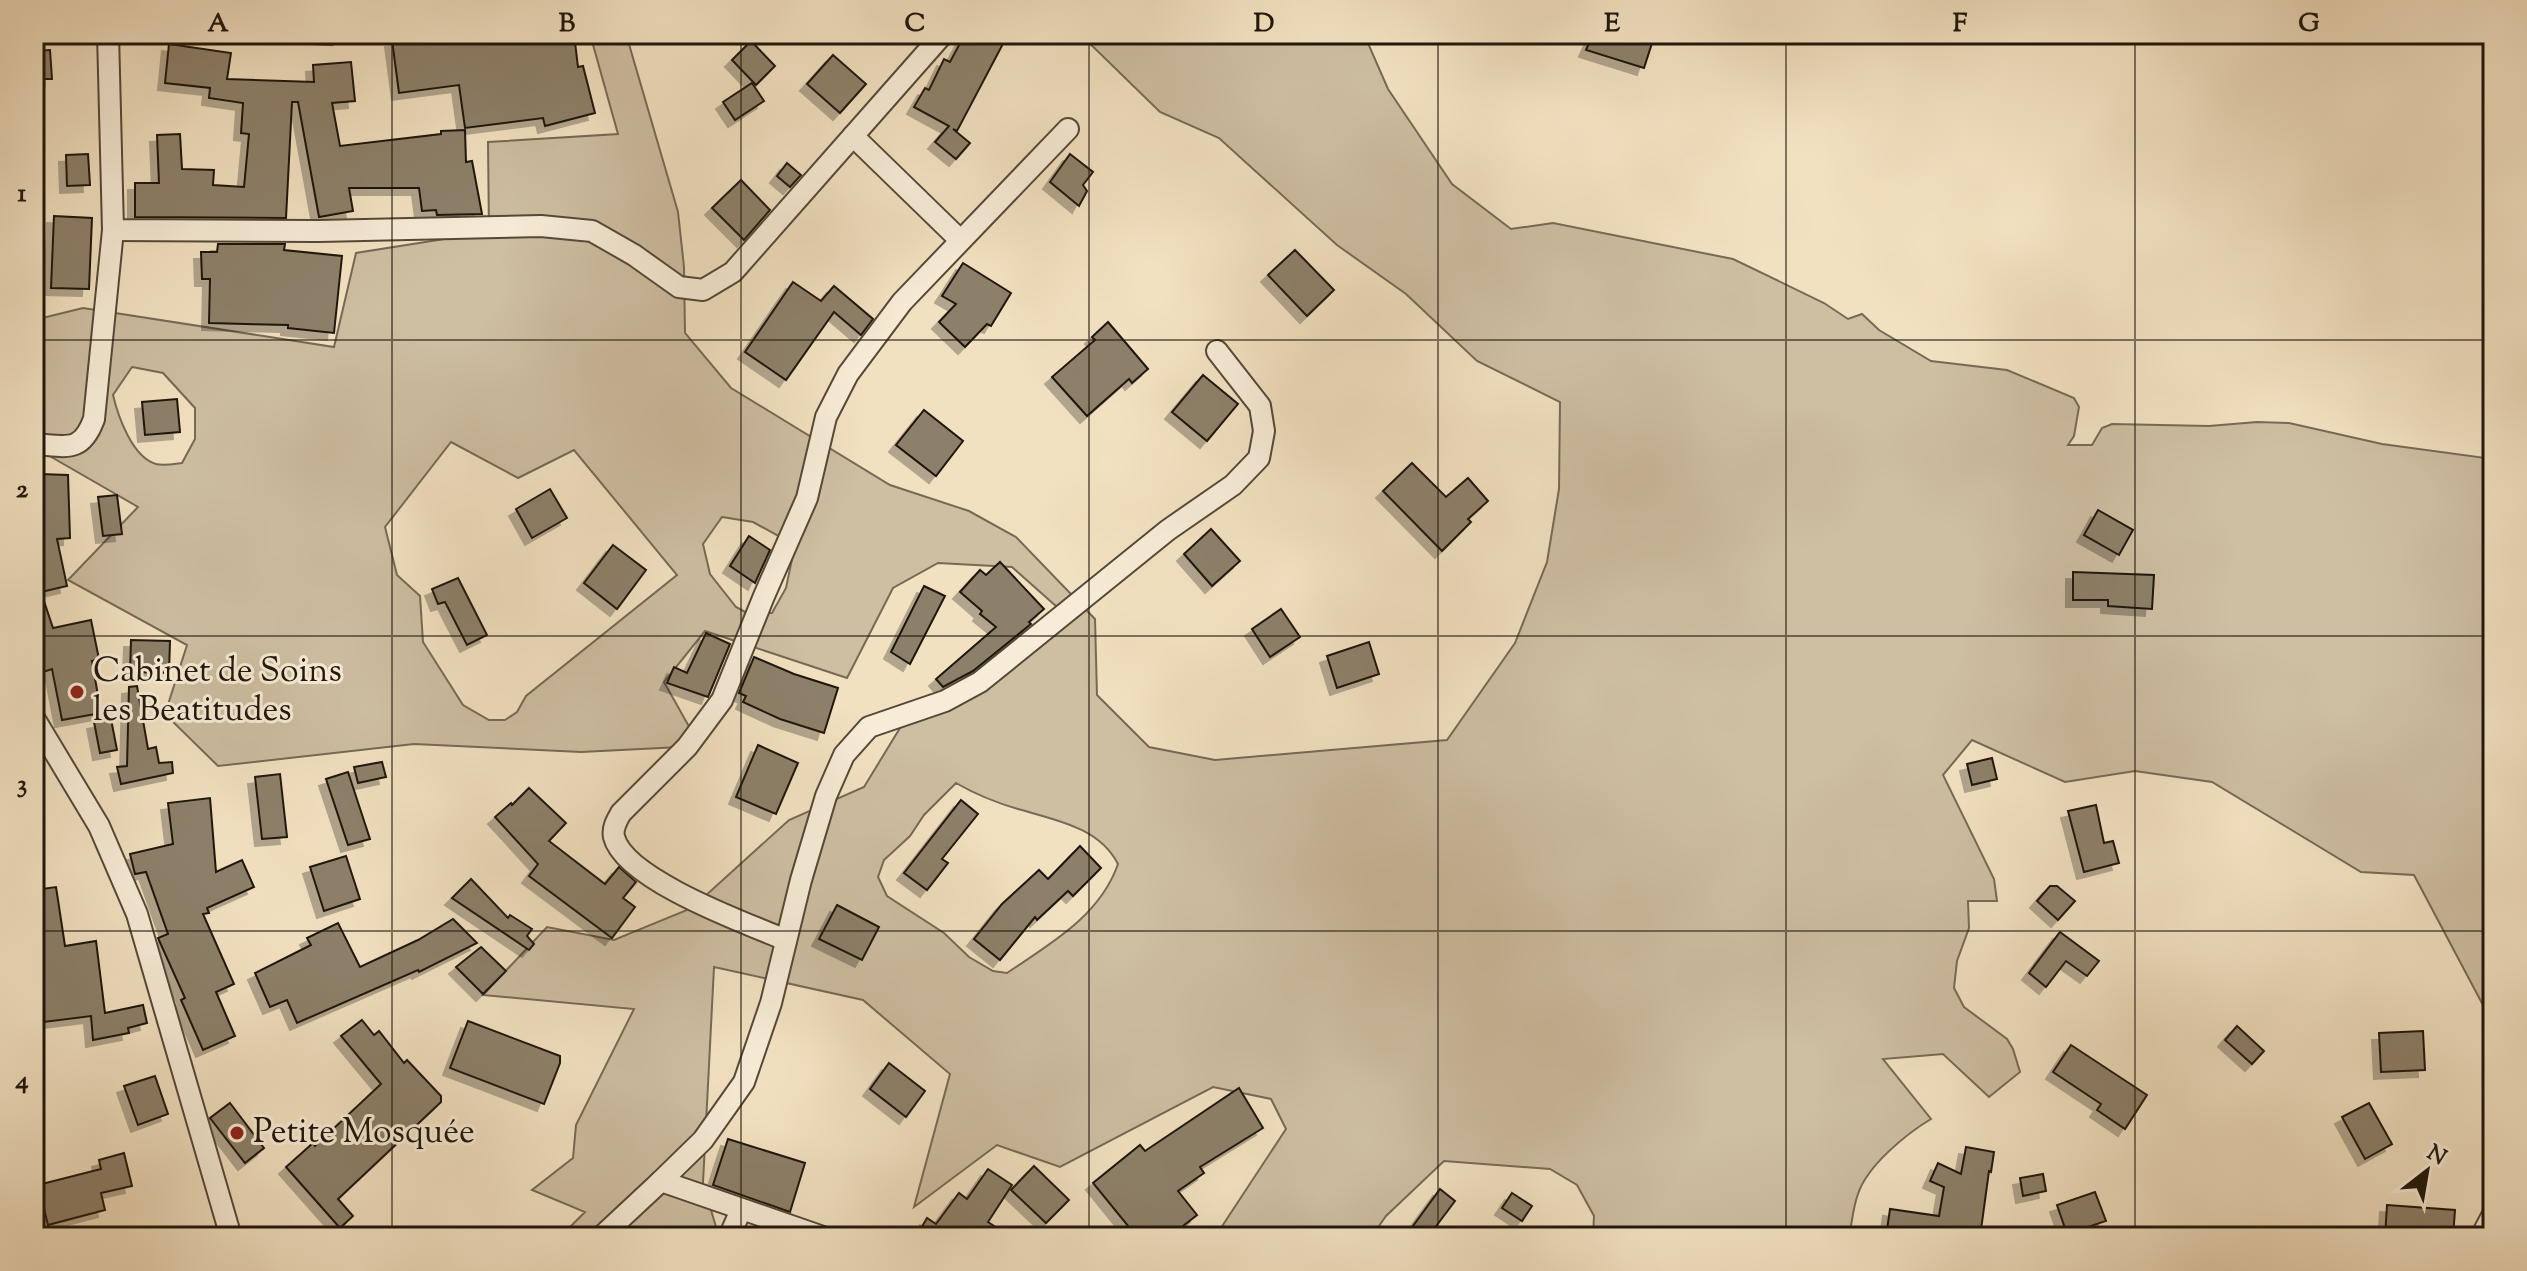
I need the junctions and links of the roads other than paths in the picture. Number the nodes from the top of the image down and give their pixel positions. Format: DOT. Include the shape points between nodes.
graph roads {
  1 [pos="108,34"];
  2 [pos="943,34"];
  3 [pos="1068,129"];
  4 [pos="853,136"];
  5 [pos="113,230"];
  6 [pos="960,240"];
  7 [pos="1217,351"];
  8 [pos="34,444"];
  9 [pos="34,718"];
  10 [pos="786,940"];
  11 [pos="661,1181"];
  12 [pos="741,1210"];
  13 [pos="2493,1214"];
  14 [pos="231,1237"];
  15 [pos="601,1237"];
  16 [pos="729,1237"];
  17 [pos="823,1237"];
  18 [pos="2481,1237"];
  1 -- 5 [label="street"];
  2 -- 4 [label="street"];
  3 -- 6 [label="street"];
  4 -- 5 [label="street" via="733,272 703,290 679,287 592,231 541,226"];
  4 -- 6 [label="street"];
  5 -- 8 [label="street" via="88,436 68,446"];
  6 -- 10 [label="street" via="902,302 848,374 826,417 807,498 722,700 615,825 614,837 624,853 650,876 704,906"];
  7 -- 10 [label="street" via="1260,406 1264,431 1259,458 1233,485 1168,530 980,682 945,701 869,727 844,755 826,796"];
  9 -- 14 [label="street" via="99,826 137,914"];
  10 -- 11 [label="street" via="744,1082 703,1140"];
  11 -- 12 [label="street"];
  11 -- 15 [label="street"];
  12 -- 16 [label="street"];
  12 -- 17 [label="street"];
  13 -- 18 [label="street"];
}
